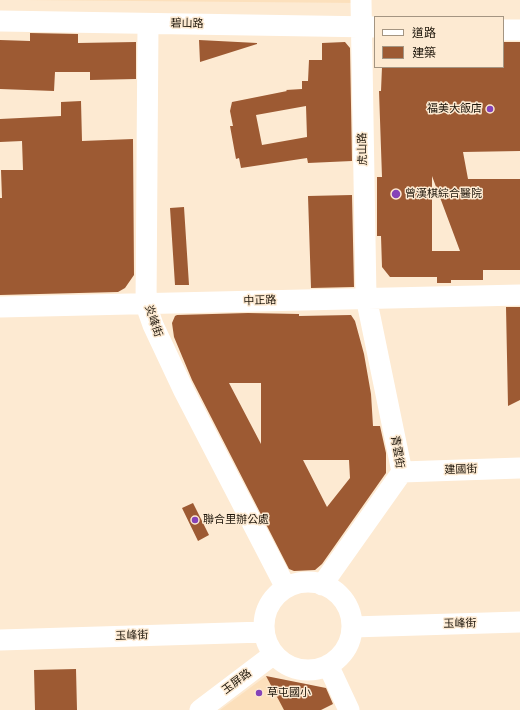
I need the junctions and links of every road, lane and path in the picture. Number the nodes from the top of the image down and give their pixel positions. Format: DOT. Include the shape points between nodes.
graph roads {
  1 [pos="361,0"];
  2 [pos="0,21"];
  3 [pos="148,24"];
  4 [pos="368,27"];
  5 [pos="504,30"];
  6 [pos="520,30"];
  7 [pos="520,295"];
  8 [pos="366,298"];
  9 [pos="146,305"];
  10 [pos="0,306"];
  11 [pos="520,468"];
  12 [pos="402,472"];
  13 [pos="322,585"];
  14 [pos="286,588"];
  15 [pos="520,622"];
  16 [pos="352,626"];
  17 [pos="264,632"];
  18 [pos="0,640"];
  19 [pos="274,654"];
  20 [pos="328,665"];
  21 [pos="200,710"];
  22 [pos="349,710"];
  1 -- 4 [label="street, 虎山路"];
  2 -- 3 [label="street, 碧山路"];
  3 -- 4 [label="street, 碧山路"];
  3 -- 9 [label="street, 炎峰街"];
  4 -- 8 [label="street, 虎山路"];
  5 -- 6 [label="street"];
  7 -- 8 [label="street, 中正路"];
  8 -- 9 [label="street, 中正路"];
  8 -- 12 [label="street, 青雲街"];
  9 -- 10 [label="street, 中正路"];
  9 -- 14 [label="street, 炎峰街" via="184,391"];
  11 -- 12 [label="street, 建國街"];
  12 -- 13 [label="street, 青雲街"];
  13 -- 14 [label="street" via="310,582"];
  13 -- 16 [label="street" via="335,591 344,601 350,613"];
  14 -- 17 [label="street" via="268,607"];
  15 -- 16 [label="street, 玉峰街"];
  16 -- 20 [label="street" via="351,638 346,649"];
  17 -- 18 [label="street, 玉峰街"];
  17 -- 19 [label="street"];
  19 -- 20 [label="street" via="285,664 299,669 314,670"];
  19 -- 21 [label="street, 玉屏路"];
  20 -- 22 [label="street"];
}
